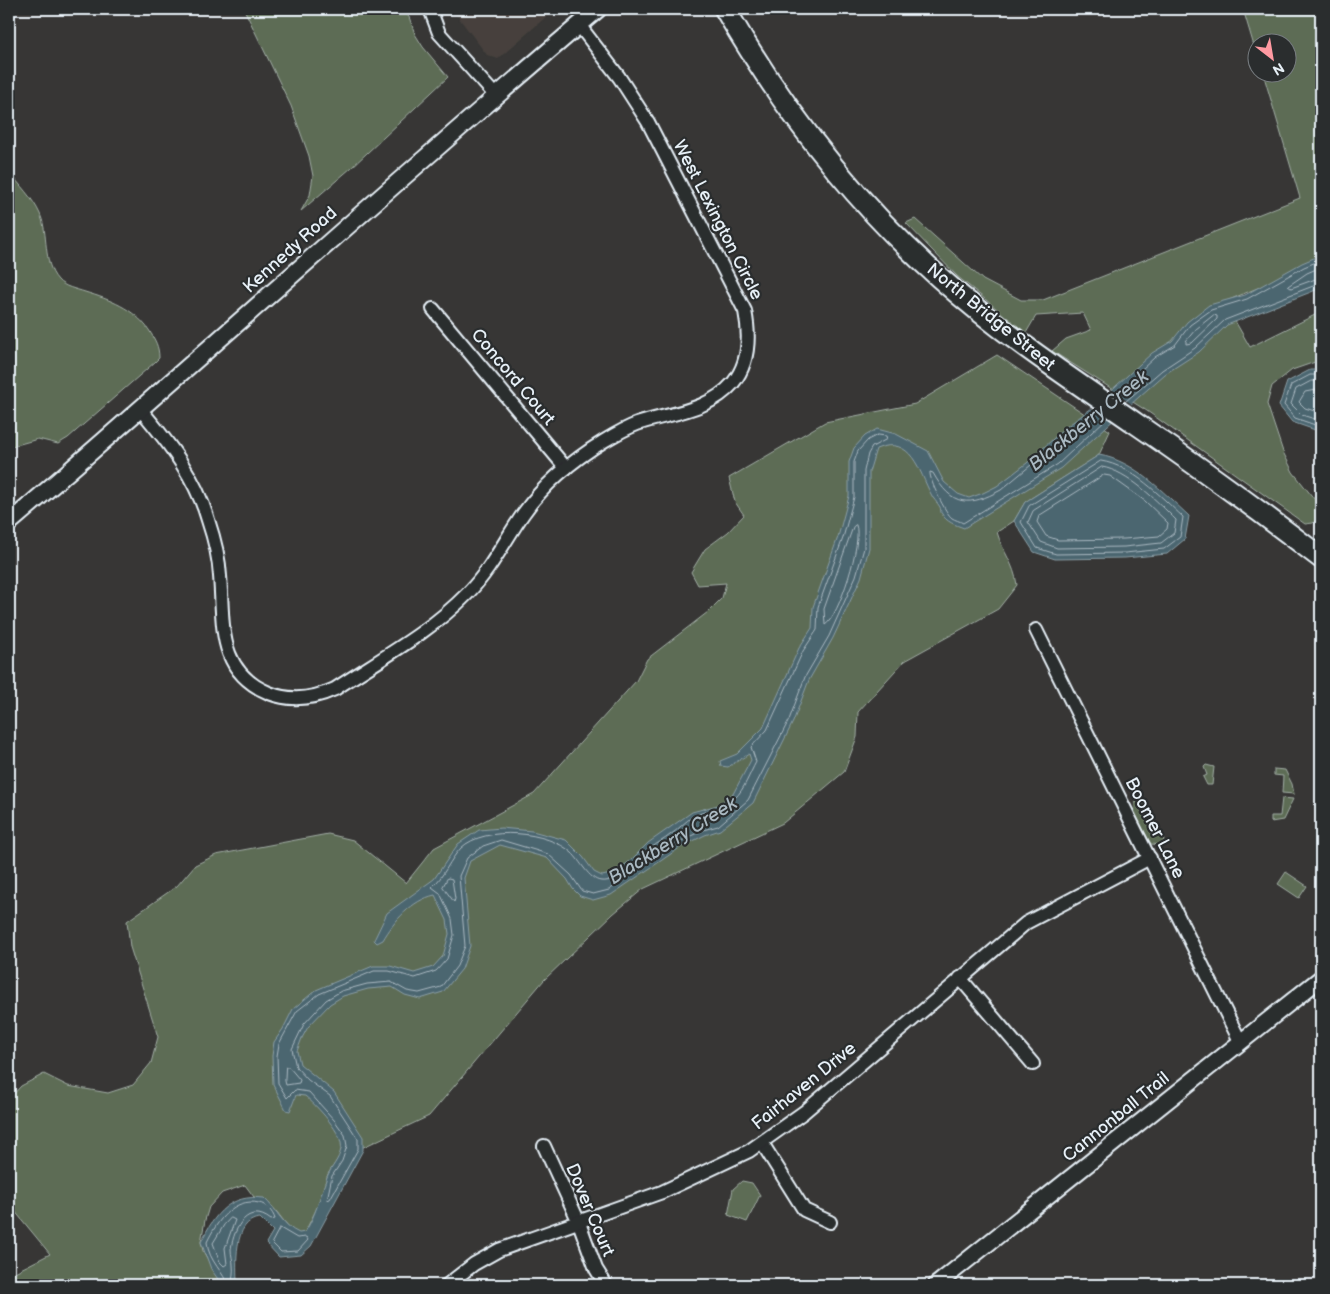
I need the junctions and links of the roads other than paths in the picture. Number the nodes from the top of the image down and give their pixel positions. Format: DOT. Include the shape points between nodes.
graph roads {
  1 [pos="430,9"];
  2 [pos="598,9"];
  3 [pos="725,9"];
  4 [pos="579,25"];
  5 [pos="495,94"];
  6 [pos="433,309"];
  7 [pos="141,410"];
  8 [pos="566,468"];
  9 [pos="9,523"];
  10 [pos="1321,558"];
  11 [pos="1036,630"];
  12 [pos="1150,858"];
  13 [pos="960,978"];
  14 [pos="1321,978"];
  15 [pos="1240,1041"];
  16 [pos="1033,1064"];
  17 [pos="762,1143"];
  18 [pos="544,1146"];
  19 [pos="578,1220"];
  20 [pos="830,1222"];
  21 [pos="446,1285"];
  22 [pos="606,1285"];
  23 [pos="936,1285"];
  1 -- 5 [label="street" via="439,33"];
  2 -- 4 [label="main road, Kennedy Road"];
  3 -- 10 [label="highway, North Bridge Street" via="805,133 873,214 939,278 1066,377 1247,501"];
  4 -- 5 [label="main road, Kennedy Road"];
  4 -- 8 [label="street, West Lexington Circle" via="648,122 734,288 745,312 749,340 739,374 724,392 687,411 628,428"];
  5 -- 7 [label="main road, Kennedy Road"];
  6 -- 8 [label="street, Concord Court"];
  7 -- 8 [label="street, West Lexington Circle" via="180,459 203,504 216,548 228,654 249,682 283,698 301,700 335,689 443,616 468,594 524,513"];
  7 -- 9 [label="main road, Kennedy Road"];
  11 -- 12 [label="street, Boomer Lane"];
  12 -- 13 [label="street, Fairhaven Drive" via="1026,923"];
  12 -- 15 [label="street, Boomer Lane"];
  13 -- 16 [label="street"];
  13 -- 17 [label="street, Fairhaven Drive" via="804,1112"];
  14 -- 15 [label="street, Cannonball Trail"];
  15 -- 23 [label="street, Cannonball Trail"];
  17 -- 19 [label="street, Fairhaven Drive" via="688,1182"];
  17 -- 20 [label="street" via="804,1210"];
  18 -- 19 [label="street, Dover Court"];
  19 -- 21 [label="street, Fairhaven Drive" via="498,1250"];
  19 -- 22 [label="street, Dover Court"];
}
